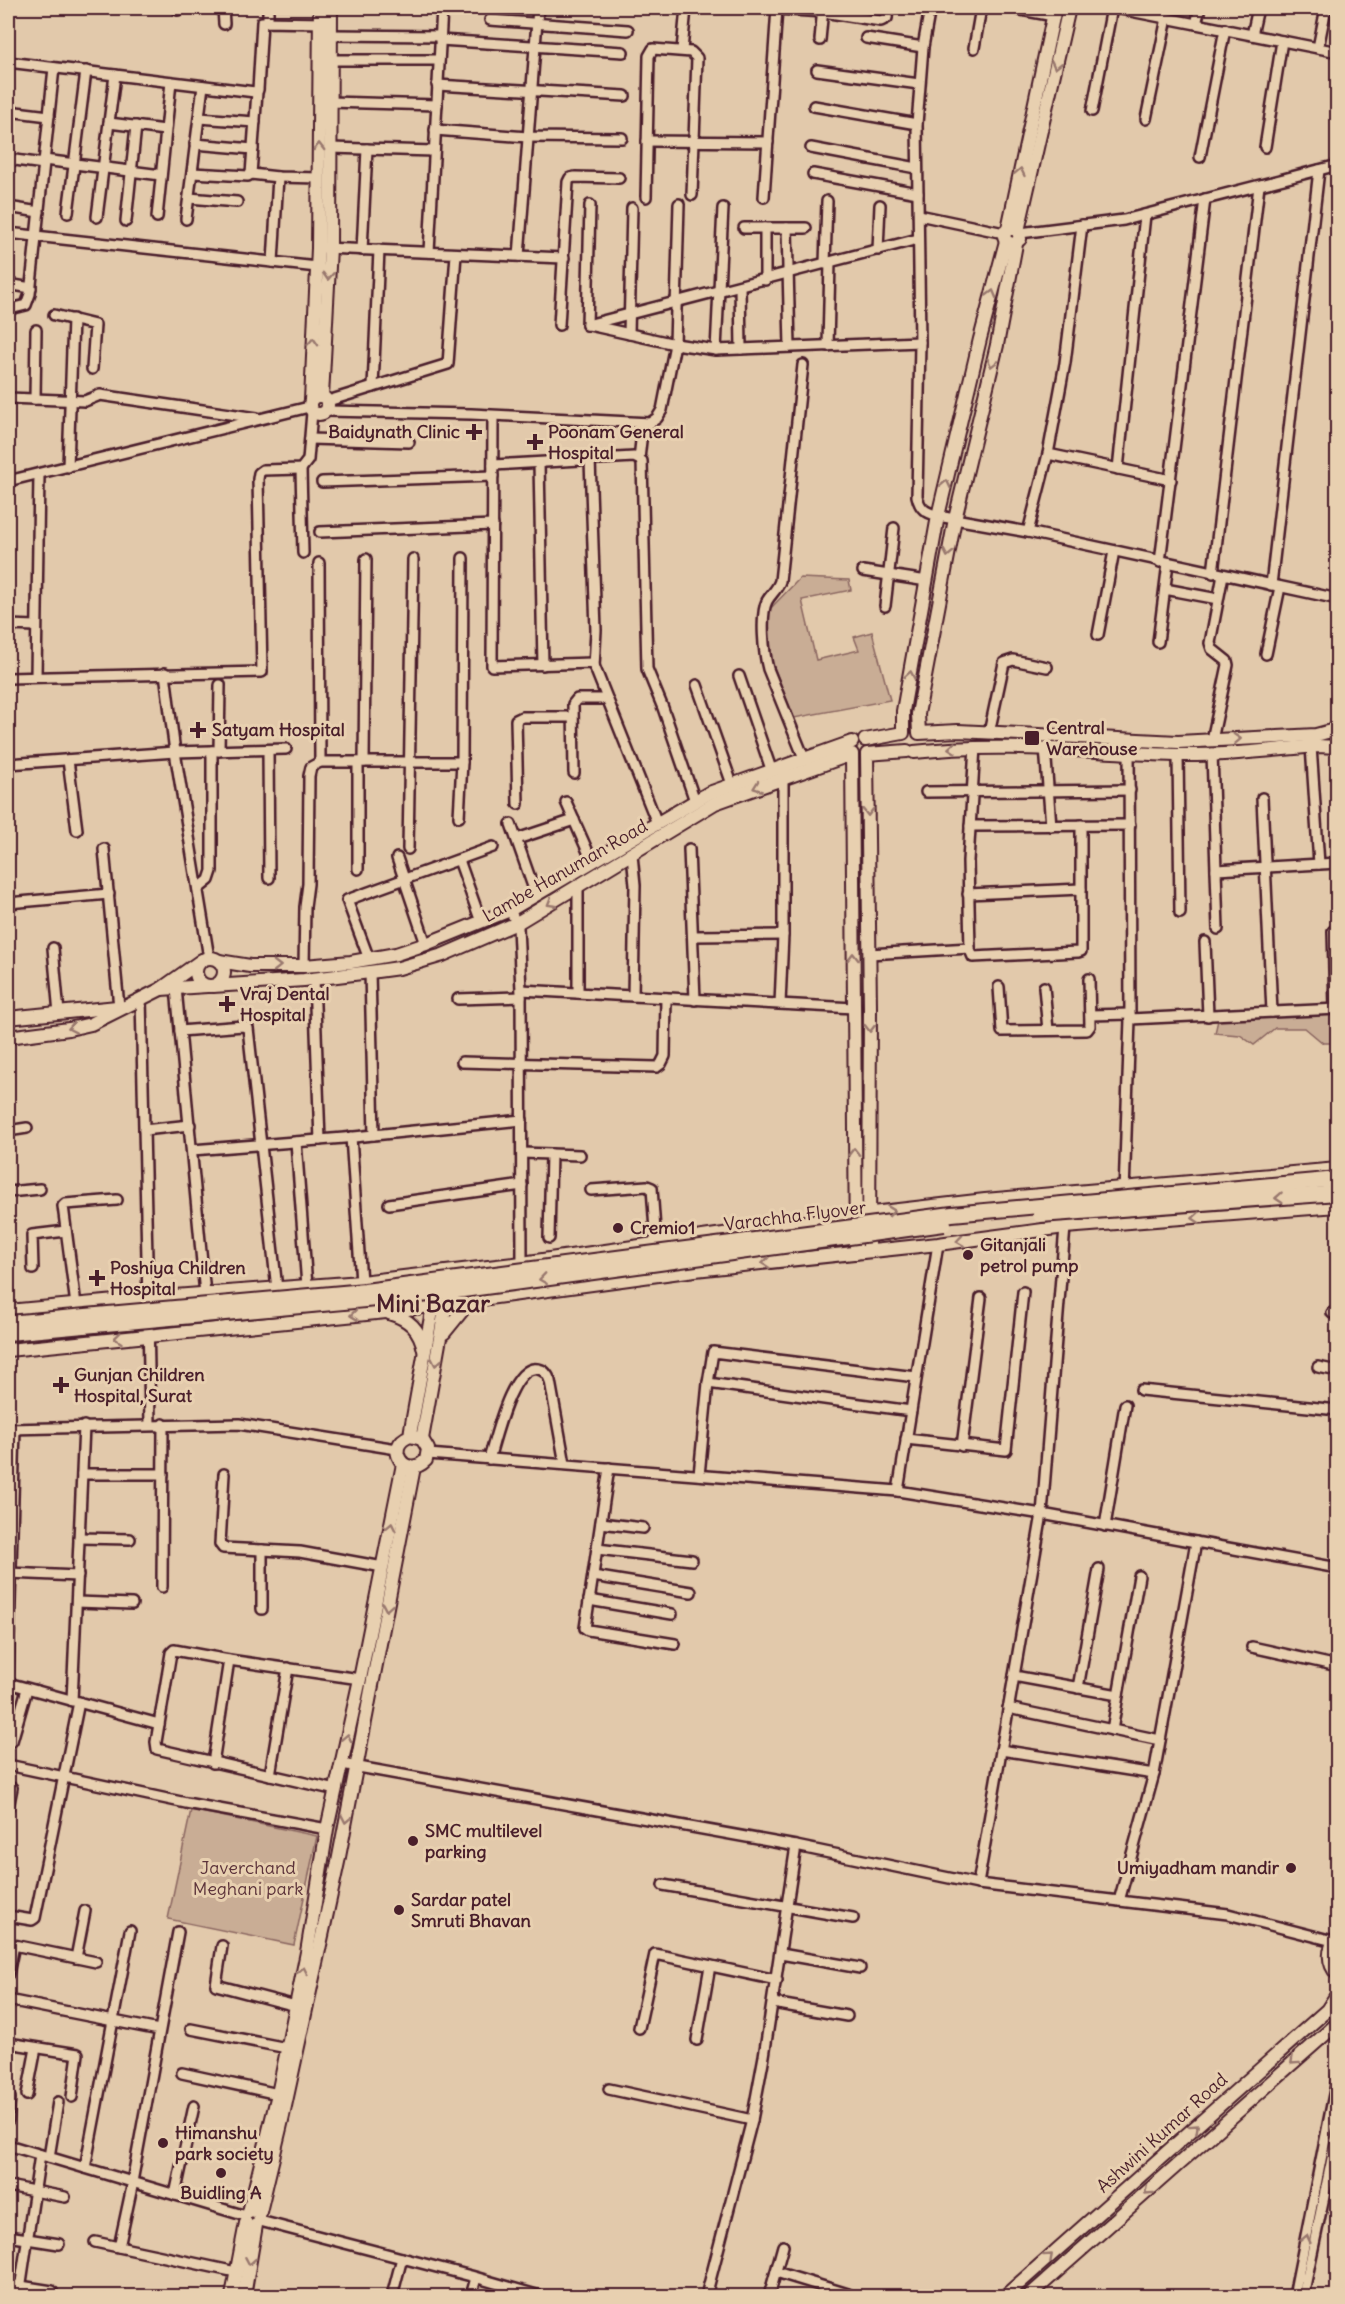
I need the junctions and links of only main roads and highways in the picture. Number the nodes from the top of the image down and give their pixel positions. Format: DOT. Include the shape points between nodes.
graph roads {
  1 [pos="1338,1179"];
  2 [pos="1338,1193"];
  3 [pos="8,1323"];
  4 [pos="8,1333"];
  1 -- 3 [label="main road, Varachha Flyover, bridge" via="952,1214 365,1291"];
  2 -- 4 [label="main road, Varachha Flyover, one-way, bridge" via="977,1219 441,1293"];
}
